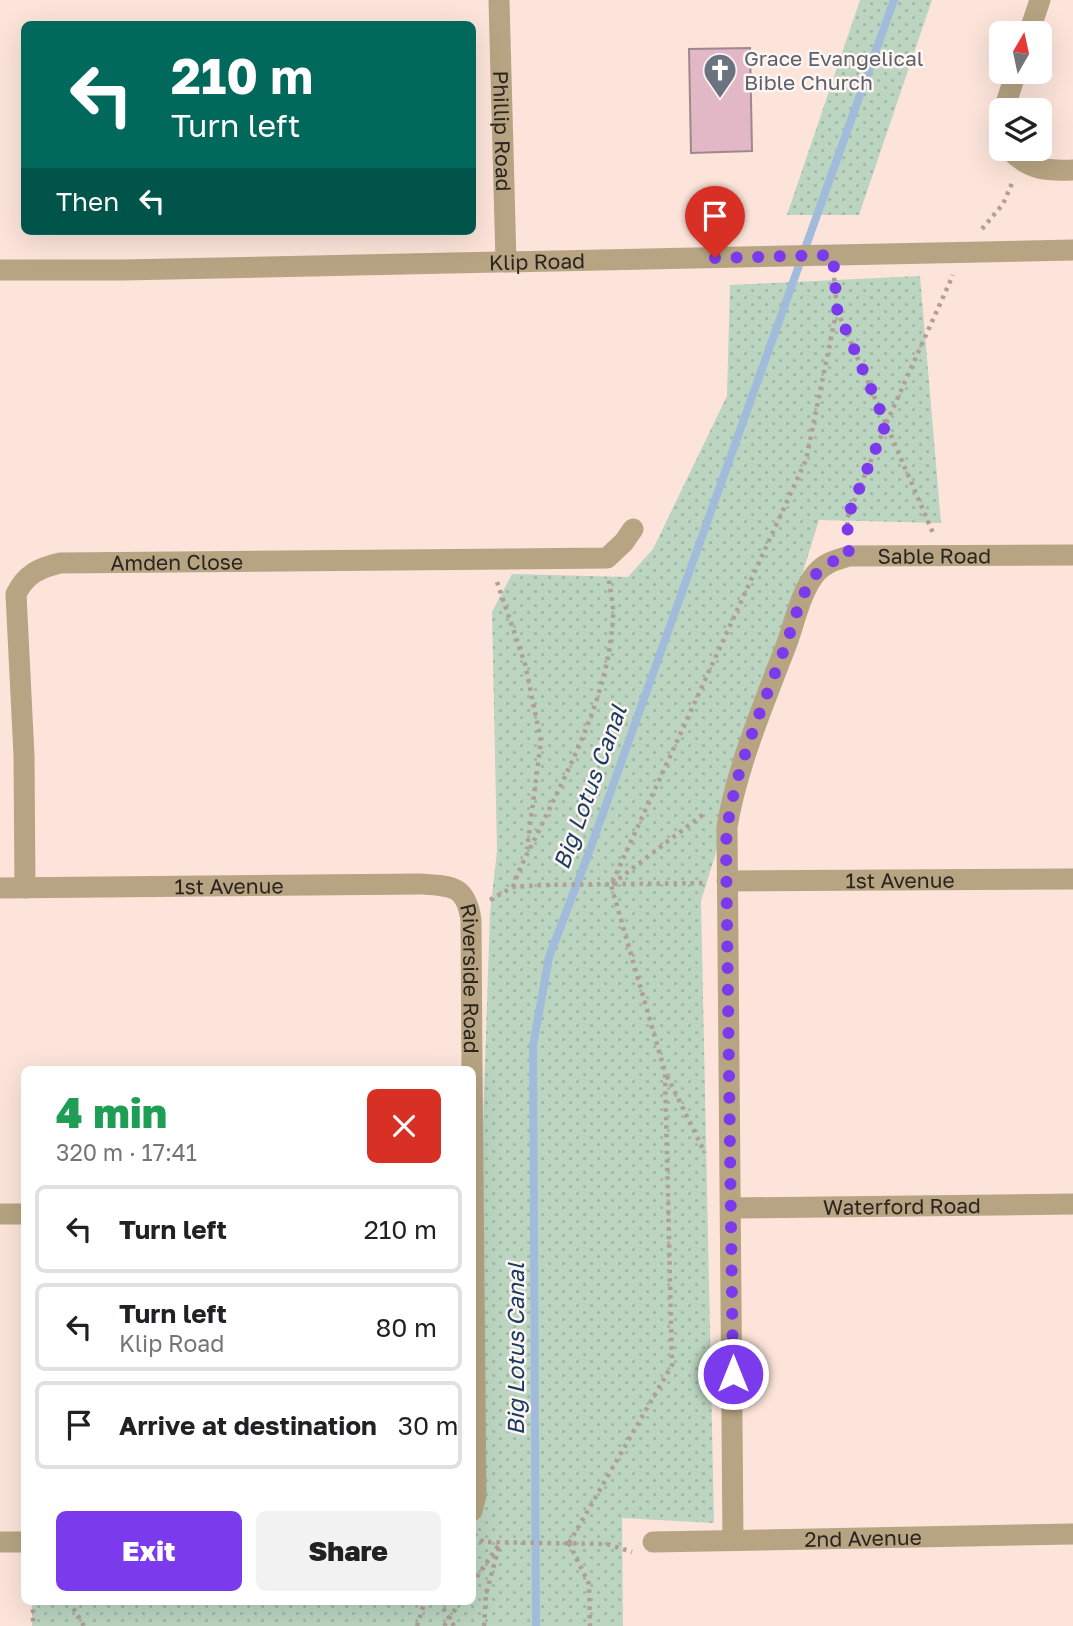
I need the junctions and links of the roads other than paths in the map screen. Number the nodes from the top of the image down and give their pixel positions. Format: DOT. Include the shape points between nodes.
graph roads {
  1 [pos="499,0"];
  2 [pos="1040,0"];
  3 [pos="1033,21"];
  4 [pos="1027,161"];
  5 [pos="1073,170"];
  6 [pos="1073,250"];
  7 [pos="506,262"];
  8 [pos="0,271"];
  9 [pos="633,529"];
  10 [pos="1073,555"];
  11 [pos="1073,879"];
  12 [pos="722,882"];
  13 [pos="0,888"];
  14 [pos="25,888"];
  15 [pos="457,890"];
  16 [pos="472,1066"];
  17 [pos="1073,1204"];
  18 [pos="732,1208"];
  19 [pos="0,1214"];
  20 [pos="21,1214"];
  21 [pos="1073,1534"];
  22 [pos="733,1540"];
  23 [pos="0,1542"];
  24 [pos="21,1542"];
  25 [pos="661,1542"];
  1 -- 7 [label="street, Phillip Road"];
  2 -- 3 [label="street"];
  4 -- 5 [label="street" via="1047,171"];
  6 -- 7 [label="street, Klip Road"];
  7 -- 8 [label="street, Klip Road"];
  9 -- 14 [label="street, Amden Close" via="607,558 60,564 39,568 16,594"];
  10 -- 12 [label="street, Sable Road" via="849,556 830,562 816,574 735,790"];
  11 -- 12 [label="street, 1st Avenue"];
  12 -- 18 [label="street, Sable Road"];
  13 -- 14 [label="street, 1st Avenue"];
  14 -- 15 [label="street, 1st Avenue" via="421,884"];
  15 -- 16 [label="street, Riverside Road" via="468,902 471,920"];
  17 -- 18 [label="street, Waterford Road"];
  18 -- 22 [label="street, Sable Road"];
  19 -- 20 [label="street"];
  21 -- 22 [label="street, 2nd Avenue"];
  22 -- 25 [label="street, 2nd Avenue"];
  23 -- 24 [label="street"];
}
